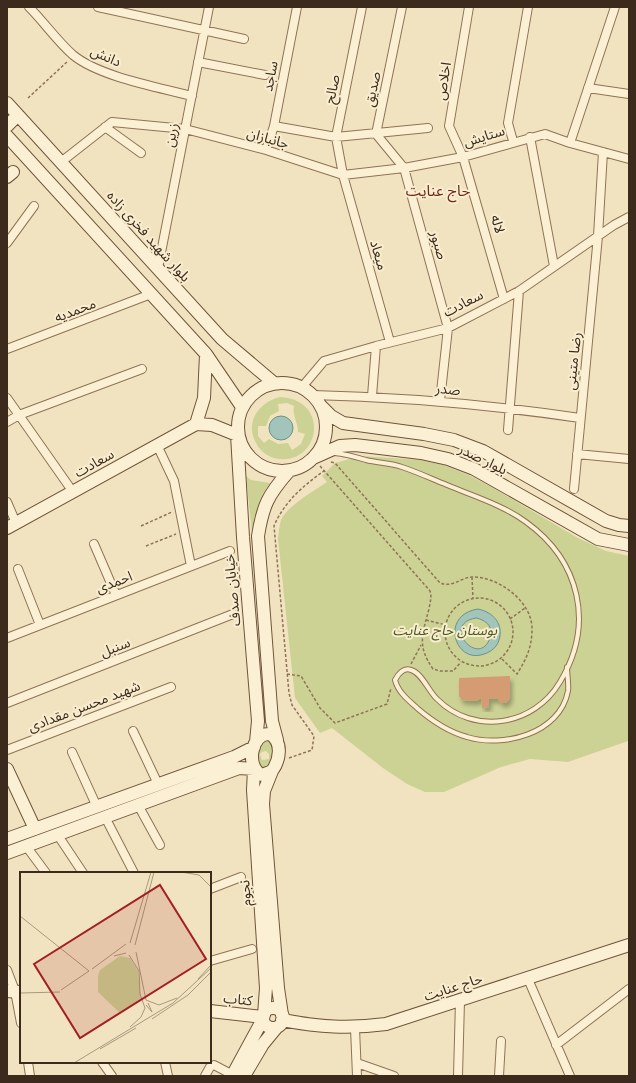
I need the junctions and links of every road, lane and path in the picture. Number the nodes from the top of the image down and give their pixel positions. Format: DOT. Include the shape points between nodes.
graph roads {
  1 [pos="98,7"];
  2 [pos="209,7"];
  3 [pos="297,7"];
  4 [pos="362,7"];
  5 [pos="402,7"];
  6 [pos="469,7"];
  7 [pos="528,7"];
  8 [pos="614,7"];
  9 [pos="34,9"];
  10 [pos="204,31"];
  11 [pos="244,39"];
  12 [pos="74,55"];
  13 [pos="198,62"];
  14 [pos="265,74"];
  15 [pos="588,88"];
  16 [pos="629,94"];
  17 [pos="192,96"];
  18 [pos="28,98"];
  19 [pos="7,103"];
  20 [pos="18,116"];
  21 [pos="7,126"];
  22 [pos="274,126"];
  23 [pos="105,127"];
  24 [pos="428,128"];
  25 [pos="185,129"];
  26 [pos="376,134"];
  27 [pos="7,136"];
  28 [pos="336,137"];
  29 [pos="530,137"];
  30 [pos="513,141"];
  31 [pos="570,143"];
  32 [pos="266,150"];
  33 [pos="603,152"];
  34 [pos="141,153"];
  35 [pos="463,157"];
  36 [pos="629,159"];
  37 [pos="61,162"];
  38 [pos="404,168"];
  39 [pos="343,175"];
  40 [pos="34,206"];
  41 [pos="629,217"];
  42 [pos="598,236"];
  43 [pos="7,243"];
  44 [pos="554,266"];
  45 [pos="158,268"];
  46 [pos="519,291"];
  47 [pos="152,294"];
  48 [pos="504,299"];
  49 [pos="448,328"];
  50 [pos="390,342"];
  51 [pos="376,346"];
  52 [pos="7,349"];
  53 [pos="206,354"];
  54 [pos="142,369"];
  55 [pos="274,383"];
  56 [pos="302,387"];
  57 [pos="313,395"];
  58 [pos="372,396"];
  59 [pos="7,398"];
  60 [pos="440,401"];
  61 [pos="321,406"];
  62 [pos="242,407"];
  63 [pos="509,408"];
  64 [pos="19,415"];
  65 [pos="580,418"];
  66 [pos="7,422"];
  67 [pos="196,424"];
  68 [pos="508,430"];
  69 [pos="238,435"];
  70 [pos="157,445"];
  71 [pos="326,452"];
  72 [pos="577,454"];
  73 [pos="314,458"];
  74 [pos="629,459"];
  75 [pos="289,471"];
  76 [pos="324,471"];
  77 [pos="574,489"];
  78 [pos="73,492"];
  79 [pos="7,502"];
  80 [pos="180,509"];
  81 [pos="11,526"];
  82 [pos="141,526"];
  83 [pos="629,526"];
  84 [pos="184,531"];
  85 [pos="94,544"];
  86 [pos="629,545"];
  87 [pos="146,546"];
  88 [pos="230,551"];
  89 [pos="191,566"];
  90 [pos="18,570"];
  91 [pos="472,577"];
  92 [pos="116,595"];
  93 [pos="473,599"];
  94 [pos="525,608"];
  95 [pos="234,614"];
  96 [pos="510,619"];
  97 [pos="426,620"];
  98 [pos="40,625"];
  99 [pos="446,625"];
  100 [pos="7,638"];
  101 [pos="421,645"];
  102 [pos="501,658"];
  103 [pos="461,662"];
  104 [pos="567,667"];
  105 [pos="408,669"];
  106 [pos="288,674"];
  107 [pos="395,680"];
  108 [pos="171,687"];
  109 [pos="7,703"];
  110 [pos="133,731"];
  111 [pos="277,740"];
  112 [pos="255,744"];
  113 [pos="7,750"];
  114 [pos="72,752"];
  115 [pos="275,766"];
  116 [pos="254,768"];
  117 [pos="7,769"];
  118 [pos="158,784"];
  119 [pos="138,805"];
  120 [pos="97,807"];
  121 [pos="105,817"];
  122 [pos="36,829"];
  123 [pos="58,834"];
  124 [pos="7,840"];
  125 [pos="160,845"];
  126 [pos="26,846"];
  127 [pos="7,853"];
  128 [pos="45,872"];
  129 [pos="82,872"];
  130 [pos="133,872"];
  131 [pos="242,877"];
  132 [pos="211,889"];
  133 [pos="629,945"];
  134 [pos="252,949"];
  135 [pos="211,961"];
  136 [pos="7,970"];
  137 [pos="528,979"];
  138 [pos="629,989"];
  139 [pos="14,991"];
  140 [pos="460,1001"];
  141 [pos="211,1011"];
  142 [pos="263,1017"];
  143 [pos="20,1018"];
  144 [pos="280,1021"];
  145 [pos="355,1028"];
  146 [pos="501,1041"];
  147 [pos="556,1045"];
  148 [pos="28,1063"];
  149 [pos="103,1063"];
  150 [pos="165,1063"];
  151 [pos="357,1063"];
  152 [pos="30,1076"];
  153 [pos="112,1076"];
  154 [pos="168,1076"];
  155 [pos="204,1076"];
  156 [pos="236,1076"];
  157 [pos="357,1076"];
  158 [pos="394,1076"];
  159 [pos="458,1076"];
  160 [pos="500,1076"];
  161 [pos="570,1076"];
  1 -- 10 [label="street"];
  2 -- 10 [label="street, زرین"];
  3 -- 22 [label="street, ساجد"];
  4 -- 28 [label="street, صالح"];
  5 -- 26 [label="street, صدیق"];
  6 -- 35 [label="street, اخلاص" via="449,126"];
  7 -- 30 [label="street" via="508,123"];
  8 -- 15 [label="street"];
  9 -- 12 [label="street, دانش"];
  10 -- 11 [label="street"];
  10 -- 13 [label="street, زرین"];
  12 -- 17 [label="street, دانش" via="100,70"];
  12 -- 18 [label="path"];
  13 -- 14 [label="street"];
  13 -- 17 [label="street, زرین"];
  15 -- 16 [label="street"];
  15 -- 31 [label="street"];
  17 -- 25 [label="street, زرین"];
  19 -- 20 [label="main road, بلوار شهید فخری زاده"];
  20 -- 21 [label="main road"];
  20 -- 37 [label="main road, بلوار شهید فخری زاده"];
  22 -- 28 [label="street"];
  22 -- 32 [label="street, ساجد"];
  23 -- 25 [label="street, جانبازان" via="112,122"];
  23 -- 34 [label="street"];
  23 -- 37 [label="street"];
  24 -- 26 [label="street"];
  25 -- 32 [label="street, جانبازان"];
  25 -- 45 [label="street, زرین"];
  26 -- 28 [label="street"];
  26 -- 38 [label="street"];
  27 -- 47 [label="main road"];
  28 -- 39 [label="street, صالح"];
  29 -- 30 [label="street, ستایش"];
  29 -- 31 [label="street, ستایش" via="545,134"];
  29 -- 44 [label="street"];
  30 -- 35 [label="street, ستایش"];
  31 -- 33 [label="street, ستایش"];
  32 -- 39 [label="street, جانبازان"];
  33 -- 36 [label="street, ستایش"];
  33 -- 42 [label="street, رضا متینی"];
  35 -- 38 [label="street, ستایش"];
  35 -- 48 [label="street, لاله"];
  37 -- 45 [label="main road, بلوار شهید فخری زاده"];
  38 -- 39 [label="street, ستایش"];
  38 -- 49 [label="street, صبور"];
  39 -- 50 [label="street, میعاد"];
  40 -- 43 [label="street"];
  41 -- 42 [label="street, سعادت"];
  42 -- 44 [label="street, سعادت"];
  42 -- 65 [label="street, رضا متینی"];
  44 -- 46 [label="street, سعادت"];
  45 -- 55 [label="main road, بلوار شهید فخری زاده" via="222,339"];
  46 -- 48 [label="street, سعادت"];
  46 -- 63 [label="street"];
  47 -- 52 [label="street, محمدیه"];
  47 -- 53 [label="main road"];
  48 -- 49 [label="street, سعادت"];
  49 -- 50 [label="street, سعادت"];
  49 -- 60 [label="street"];
  50 -- 51 [label="street, سعادت"];
  51 -- 56 [label="street, سعادت" via="324,361"];
  51 -- 58 [label="street"];
  53 -- 62 [label="main road"];
  53 -- 67 [label="main road" via="204,398"];
  54 -- 64 [label="street"];
  55 -- 56 [label="main road"];
  55 -- 62 [label="main road" via="255,392"];
  56 -- 57 [label="main road"];
  57 -- 58 [label="street, صدر"];
  57 -- 61 [label="main road"];
  58 -- 60 [label="street, صدر"];
  59 -- 64 [label="street"];
  60 -- 63 [label="street, صدر"];
  61 -- 73 [label="main road" via="326,420 326,434 322,447"];
  61 -- 83 [label="main road, بلوار صدر" via="343,423 454,440 483,451 590,513 612,523"];
  62 -- 69 [label="main road" via="237,421"];
  63 -- 65 [label="street, صدر"];
  63 -- 68 [label="street"];
  64 -- 66 [label="street"];
  64 -- 78 [label="street"];
  65 -- 72 [label="street, رضا متینی"];
  67 -- 69 [label="main road" via="212,424"];
  67 -- 70 [label="main road, سعادت"];
  69 -- 75 [label="main road" via="242,448 250,459 275,472"];
  69 -- 112 [label="main road, خیابان صدف" via="243,537 258,721"];
  70 -- 78 [label="main road, سعادت"];
  70 -- 80 [label="street" via="174,481"];
  71 -- 73 [label="main road, بلوار صدر"];
  71 -- 86 [label="main road, بلوار صدر" via="340,446 355,445 448,459 474,469 598,539"];
  71 -- 104 [label="lane" via="342,453 401,467 499,507 518,517 544,537 570,572 577,592 580,621 577,641"];
  72 -- 74 [label="street"];
  72 -- 77 [label="street, رضا متینی"];
  73 -- 75 [label="main road" via="302,467"];
  73 -- 76 [label="path"];
  73 -- 91 [label="path" via="335,463 440,583 451,585"];
  75 -- 111 [label="main road" via="272,490 262,512 258,536 272,721"];
  76 -- 97 [label="path" via="430,591 431,602"];
  76 -- 106 [label="path" via="297,493 274,526"];
  78 -- 81 [label="main road, سعادت"];
  79 -- 81 [label="street"];
  80 -- 82 [label="path"];
  80 -- 84 [label="street"];
  84 -- 87 [label="path"];
  84 -- 89 [label="street"];
  85 -- 92 [label="street"];
  88 -- 89 [label="street, احمدی"];
  89 -- 92 [label="street, احمدی"];
  90 -- 98 [label="street"];
  91 -- 93 [label="path"];
  91 -- 94 [label="path" via="502,585"];
  92 -- 98 [label="street, احمدی"];
  93 -- 96 [label="path" via="488,599 498,604 507,612"];
  93 -- 99 [label="path" via="464,601 455,608"];
  94 -- 96 [label="path"];
  94 -- 102 [label="path" via="532,623 530,650 517,674"];
  95 -- 109 [label="street, سنبل"];
  96 -- 102 [label="path" via="513,635 510,646"];
  97 -- 99 [label="path"];
  97 -- 101 [label="path"];
  98 -- 100 [label="street, احمدی"];
  99 -- 103 [label="path" via="445,639 448,649"];
  101 -- 103 [label="path" via="433,669 453,671"];
  101 -- 105 [label="path"];
  102 -- 103 [label="path" via="485,666 474,667"];
  104 -- 105 [label="lane" via="556,688 540,706 520,717 486,722 468,720 447,708 417,674"];
  104 -- 107 [label="lane" via="568,691 562,708 542,727 517,738 475,739 443,727 424,715 406,698 396,686"];
  105 -- 107 [label="lane" via="402,671"];
  106 -- 107 [label="path" via="301,676 320,708 335,723 387,704"];
  106 -- 115 [label="path" via="292,705 314,736 314,744 312,750"];
  108 -- 113 [label="street, شهید محسن مقدادی"];
  110 -- 118 [label="street"];
  111 -- 112 [label="main road" via="267,734 261,736"];
  111 -- 115 [label="main road" via="279,748"];
  112 -- 116 [label="main road" via="252,757"];
  112 -- 118 [label="main road" via="234,757"];
  114 -- 120 [label="street"];
  115 -- 116 [label="main road" via="262,775"];
  115 -- 144 [label="main road, نجوم" via="264,791 263,804"];
  116 -- 119 [label="main road" via="239,768"];
  116 -- 142 [label="main road, نجوم" via="253,790 266,988"];
  117 -- 122 [label="main road"];
  118 -- 120 [label="main road"];
  119 -- 121 [label="main road"];
  119 -- 125 [label="street"];
  120 -- 122 [label="main road"];
  121 -- 123 [label="main road"];
  121 -- 130 [label="street"];
  122 -- 124 [label="main road"];
  123 -- 126 [label="main road"];
  123 -- 129 [label="street"];
  126 -- 127 [label="main road"];
  126 -- 128 [label="street"];
  131 -- 132 [label="street"];
  133 -- 137 [label="main road, حاج عنایت"];
  134 -- 135 [label="street"];
  136 -- 139 [label="street"];
  137 -- 140 [label="main road, حاج عنایت"];
  137 -- 147 [label="street"];
  138 -- 147 [label="street"];
  139 -- 143 [label="street"];
  140 -- 145 [label="main road, حاج عنایت" via="386,1024"];
  140 -- 159 [label="street"];
  141 -- 142 [label="main road, کتاب"];
  142 -- 144 [label="main road" via="268,1027"];
  142 -- 144 [label="main road" via="271,1009 278,1010"];
  142 -- 156 [label="main road"];
  144 -- 145 [label="main road, حاج عنایت"];
  144 -- 156 [label="main road"];
  145 -- 151 [label="street"];
  146 -- 160 [label="street"];
  147 -- 161 [label="street"];
  148 -- 152 [label="street"];
  149 -- 153 [label="street"];
  150 -- 154 [label="street"];
  151 -- 157 [label="street"];
  151 -- 158 [label="street"];
  155 -- 156 [label="street" via="214,1065"];
}
